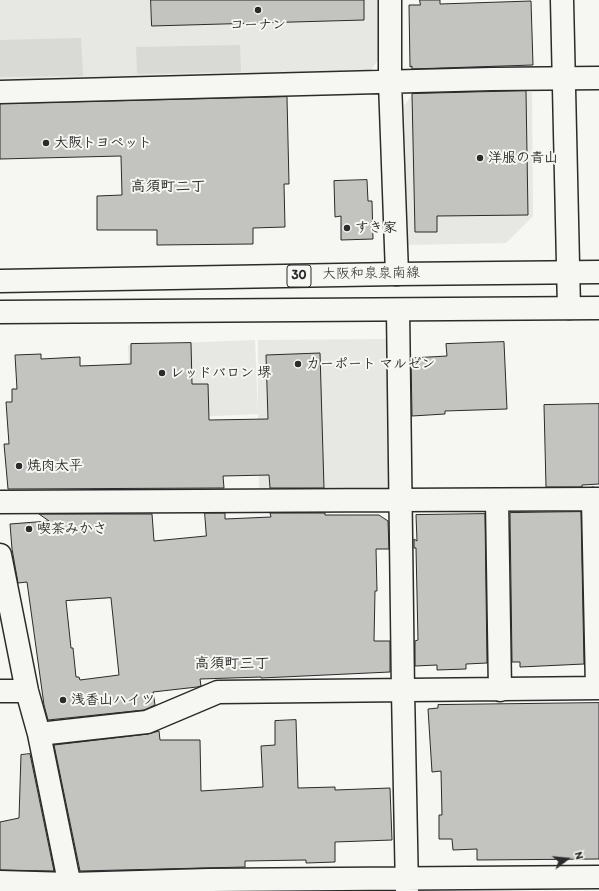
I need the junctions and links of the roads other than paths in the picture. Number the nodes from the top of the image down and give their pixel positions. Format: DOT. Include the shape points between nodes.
graph roads {
  1 [pos="390,0"];
  2 [pos="562,0"];
  3 [pos="599,78"];
  4 [pos="564,80"];
  5 [pos="390,82"];
  6 [pos="0,92"];
  7 [pos="599,272"];
  8 [pos="569,273"];
  9 [pos="397,274"];
  10 [pos="0,281"];
  11 [pos="569,308"];
  12 [pos="599,308"];
  13 [pos="398,310"];
  14 [pos="0,312"];
  15 [pos="596,499"];
  16 [pos="401,500"];
  17 [pos="497,500"];
  18 [pos="0,502"];
  19 [pos="0,555"];
  20 [pos="598,688"];
  21 [pos="500,690"];
  22 [pos="0,691"];
  23 [pos="27,691"];
  24 [pos="403,691"];
  25 [pos="39,734"];
  26 [pos="599,877"];
  27 [pos="407,884"];
  28 [pos="6,885"];
  29 [pos="208,885"];
  30 [pos="71,888"];
  1 -- 5 [label="street"];
  2 -- 4 [label="street"];
  3 -- 4 [label="street"];
  4 -- 5 [label="street"];
  4 -- 8 [label="street"];
  5 -- 6 [label="street"];
  5 -- 9 [label="street"];
  7 -- 8 [label="street, 大阪和泉泉南線 / 30"];
  8 -- 9 [label="street, 大阪和泉泉南線 / 30"];
  8 -- 11 [label="street"];
  9 -- 10 [label="street, 大阪和泉泉南線 / 30"];
  11 -- 12 [label="street"];
  11 -- 13 [label="street"];
  13 -- 14 [label="street"];
  13 -- 16 [label="street"];
  15 -- 17 [label="street"];
  15 -- 20 [label="street"];
  16 -- 17 [label="street"];
  16 -- 18 [label="street"];
  16 -- 24 [label="street"];
  17 -- 21 [label="street"];
  19 -- 23 [label="street"];
  20 -- 21 [label="street"];
  21 -- 24 [label="street"];
  22 -- 23 [label="street"];
  23 -- 25 [label="street"];
  24 -- 25 [label="street" via="218,692 147,722"];
  24 -- 27 [label="street"];
  25 -- 30 [label="street"];
  26 -- 27 [label="street"];
  27 -- 29 [label="street"];
  28 -- 30 [label="street"];
  29 -- 30 [label="street"];
}
